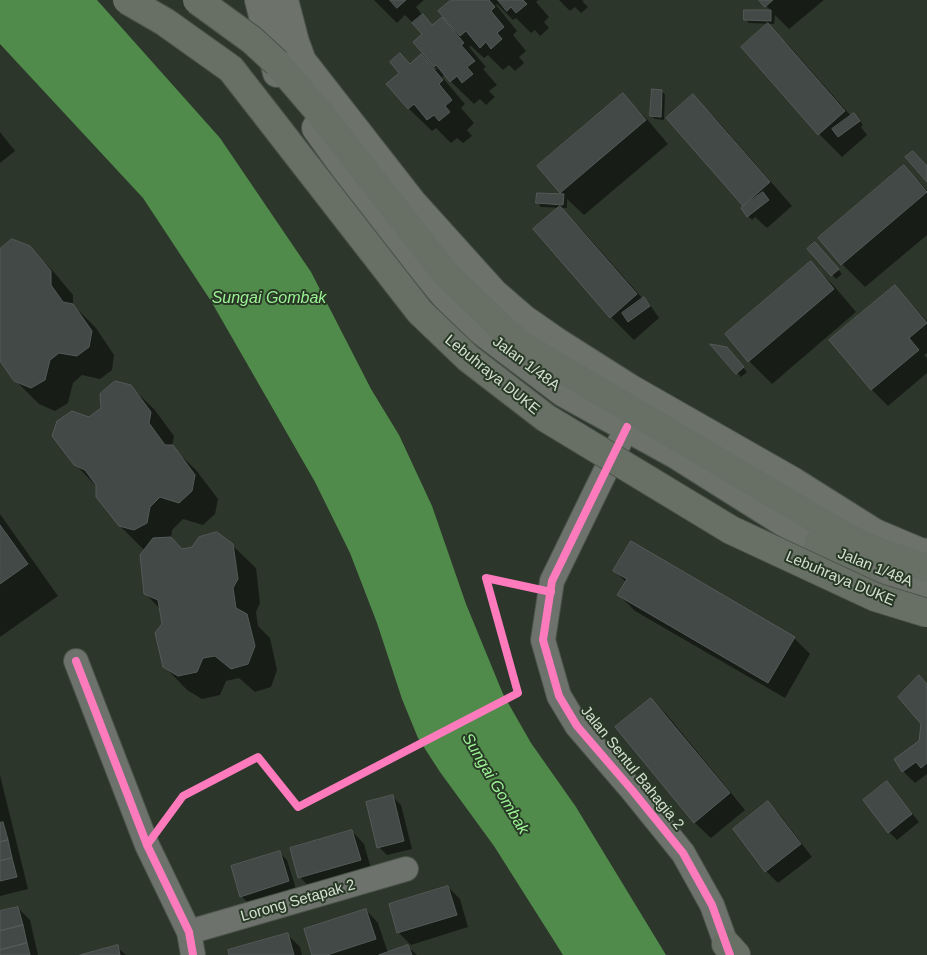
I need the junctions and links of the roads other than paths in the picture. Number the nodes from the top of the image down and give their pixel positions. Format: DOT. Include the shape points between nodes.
graph roads {
  1 [pos="127,0"];
  2 [pos="197,0"];
  3 [pos="259,0"];
  4 [pos="284,0"];
  5 [pos="627,426"];
  6 [pos="818,544"];
  7 [pos="927,553"];
  8 [pos="927,568"];
  9 [pos="927,588"];
  10 [pos="927,613"];
  11 [pos="927,625"];
  12 [pos="76,660"];
  13 [pos="406,869"];
  14 [pos="191,944"];
  15 [pos="731,951"];
  1 -- 10 [label="highway, Lebuhraya DUKE, bridge" via="165,22 231,69 420,312 468,358 538,412 731,530 875,597"];
  2 -- 8 [label="highway, bridge" via="252,40 277,63 445,273 518,343 848,538"];
  3 -- 5 [label="main road, Jalan 1/48A" via="277,74 387,227 463,316 564,393"];
  4 -- 7 [label="main road" via="302,61 412,202 494,293 524,319 631,388 875,533"];
  5 -- 6 [label="main road, Jalan 1/48A"];
  5 -- 15 [label="street, Jalan Sentul Bahagia 2" via="552,581 543,640 559,696 577,726 683,853 712,905"];
  6 -- 9 [label="main road, Jalan 1/48A"];
  6 -- 11 [label="highway" via="885,602"];
  12 -- 14 [label="street" via="147,845"];
  13 -- 14 [label="street, Lorong Setapak 2"];
}
